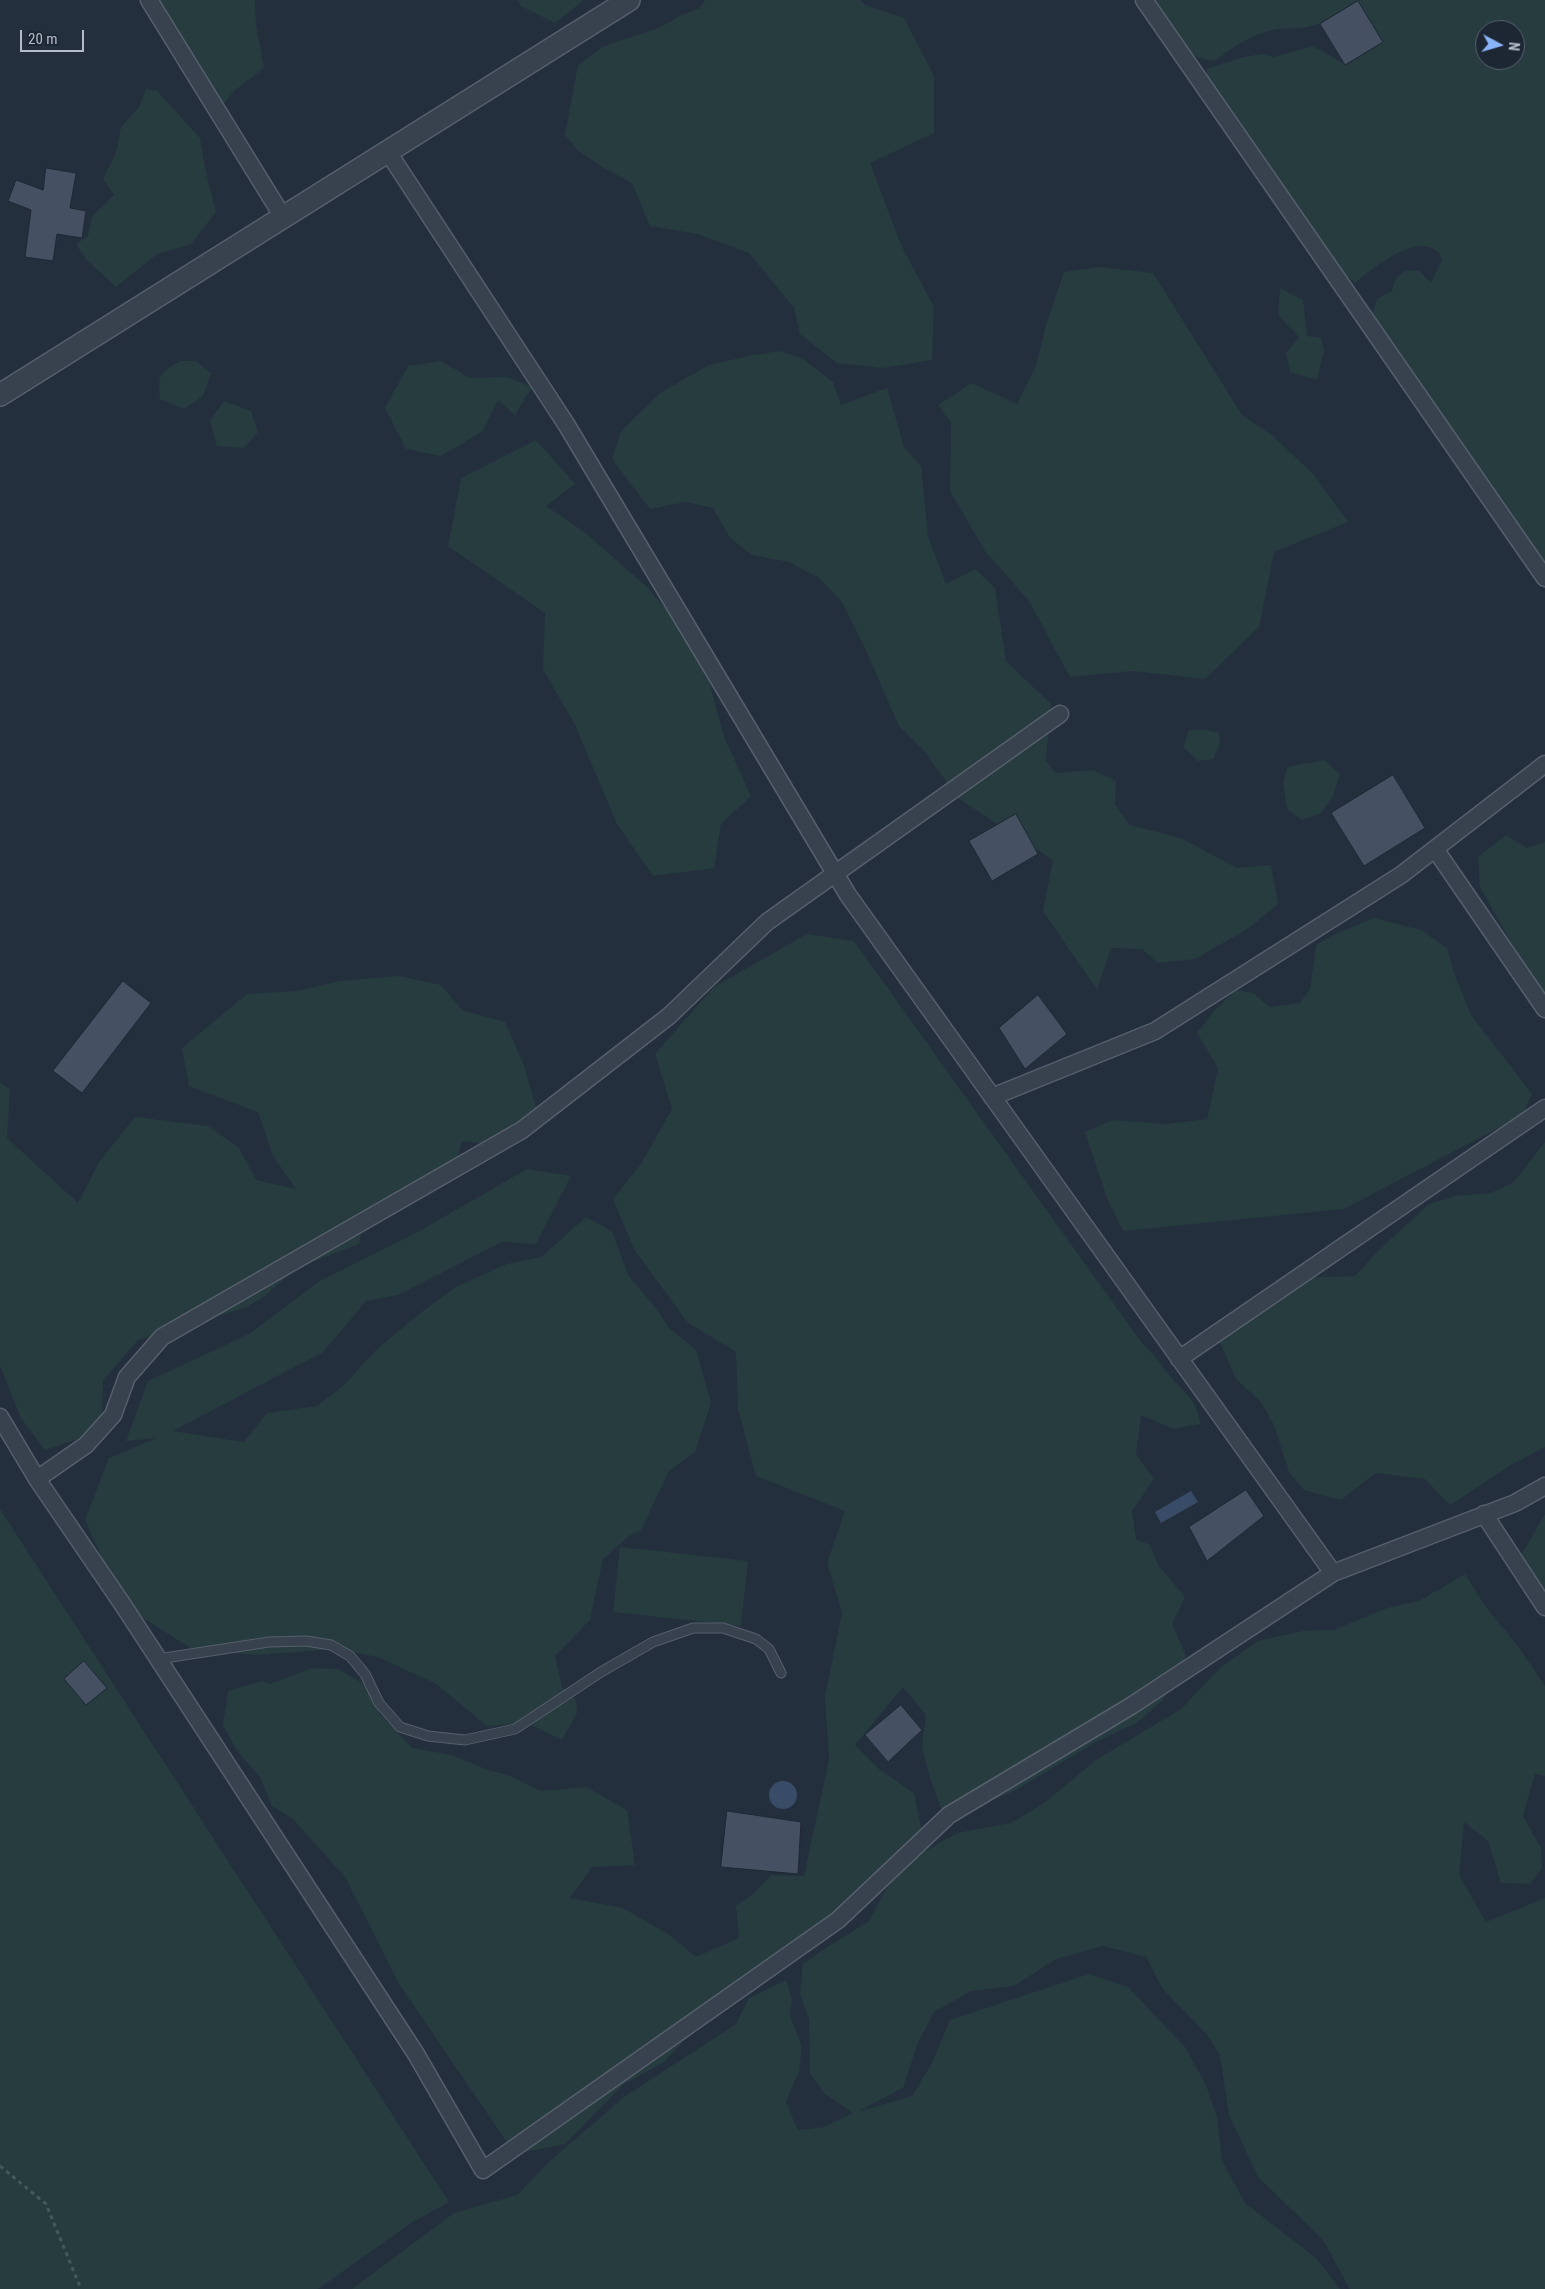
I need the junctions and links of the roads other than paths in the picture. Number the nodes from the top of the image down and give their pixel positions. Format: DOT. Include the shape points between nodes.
graph roads {
  1 [pos="149,0"];
  2 [pos="629,0"];
  3 [pos="1144,0"];
  4 [pos="388,152"];
  5 [pos="283,218"];
  6 [pos="0,395"];
  7 [pos="1545,578"];
  8 [pos="1060,714"];
  9 [pos="1545,764"];
  10 [pos="1435,849"];
  11 [pos="835,874"];
  12 [pos="1545,1009"];
  13 [pos="992,1097"];
  14 [pos="1545,1108"];
  15 [pos="1179,1359"];
  16 [pos="0,1417"];
  17 [pos="37,1480"];
  18 [pos="1545,1486"];
  19 [pos="1484,1514"];
  20 [pos="1334,1572"];
  21 [pos="1545,1607"];
  22 [pos="158,1660"];
  23 [pos="781,1673"];
  1 -- 5 [label="street"];
  2 -- 4 [label="street"];
  3 -- 7 [label="street"];
  4 -- 5 [label="street"];
  4 -- 11 [label="street" via="566,424"];
  5 -- 6 [label="street"];
  8 -- 11 [label="street"];
  9 -- 10 [label="street"];
  10 -- 12 [label="street"];
  10 -- 13 [label="street" via="1402,875 1154,1031"];
  11 -- 13 [label="street"];
  11 -- 17 [label="street" via="767,922 669,1016 522,1130 162,1337 127,1378 113,1415 86,1445"];
  13 -- 15 [label="street"];
  14 -- 15 [label="street"];
  15 -- 20 [label="street"];
  16 -- 17 [label="street"];
  17 -- 22 [label="street"];
  18 -- 19 [label="street"];
  19 -- 20 [label="street"];
  19 -- 21 [label="street"];
  20 -- 22 [label="street" via="1131,1706 949,1815 838,1920 483,2170 416,2054"];
  22 -- 23 [label="lane" via="269,1642 306,1641 330,1645 350,1656 365,1674 380,1703 400,1727 428,1736 465,1740 515,1730 644,1647 693,1628 723,1628 756,1639 769,1649"];
}
